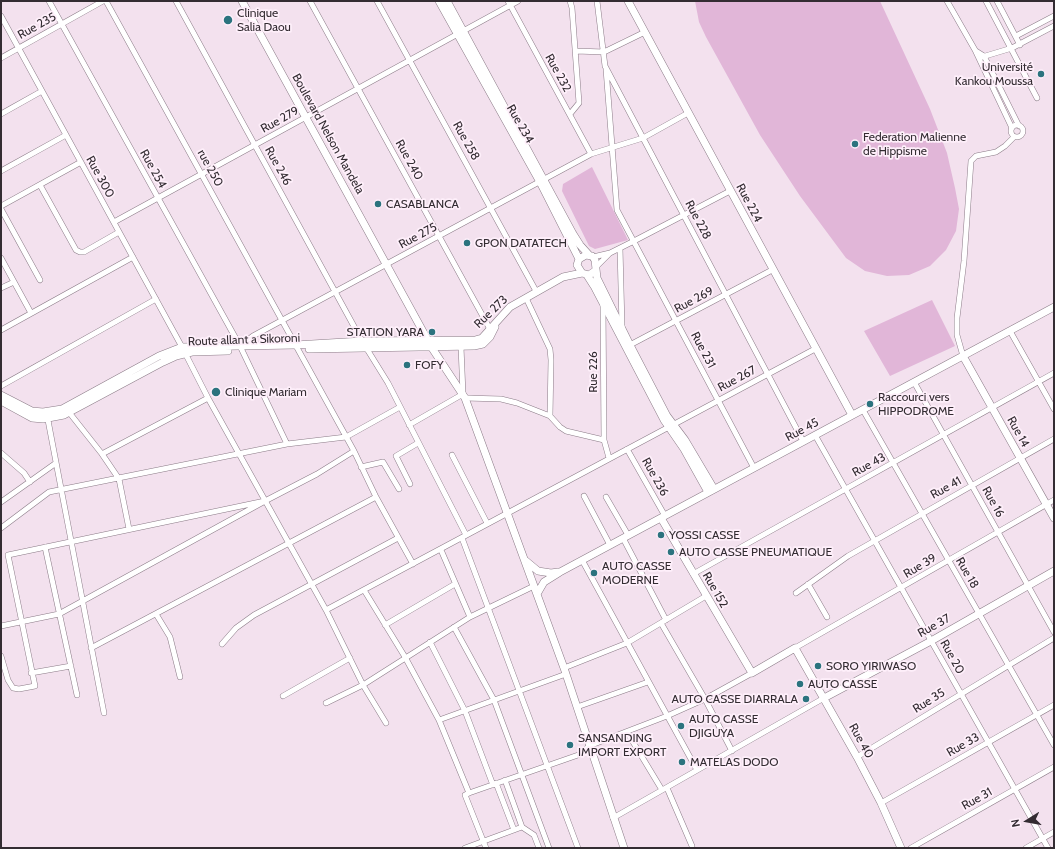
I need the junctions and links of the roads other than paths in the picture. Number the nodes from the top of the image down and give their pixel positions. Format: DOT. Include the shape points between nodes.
graph roads {
  1 [pos="49,1"];
  2 [pos="105,1"];
  3 [pos="176,1"];
  4 [pos="242,1"];
  5 [pos="310,1"];
  6 [pos="377,1"];
  7 [pos="439,1"];
  8 [pos="447,1"];
  9 [pos="518,1"];
  10 [pos="570,1"];
  11 [pos="597,1"];
  12 [pos="628,1"];
  13 [pos="947,1"];
  14 [pos="986,1"];
  15 [pos="997,1"];
  16 [pos="509,3"];
  17 [pos="1,16"];
  18 [pos="1054,16"];
  19 [pos="62,24"];
  20 [pos="1054,26"];
  21 [pos="460,32"];
  22 [pos="645,32"];
  23 [pos="1016,36"];
  24 [pos="1020,45"];
  25 [pos="18,48"];
  26 [pos="1012,48"];
  27 [pos="576,51"];
  28 [pos="604,52"];
  29 [pos="981,57"];
  30 [pos="1,58"];
  31 [pos="410,60"];
  32 [pos="605,66"];
  33 [pos="358,88"];
  34 [pos="42,91"];
  35 [pos="1037,98"];
  36 [pos="688,112"];
  37 [pos="1,114"];
  38 [pos="570,114"];
  39 [pos="306,117"];
  40 [pos="1019,126"];
  41 [pos="1012,128"];
  42 [pos="66,135"];
  43 [pos="1014,137"];
  44 [pos="643,138"];
  45 [pos="255,144"];
  46 [pos="612,148"];
  47 [pos="592,154"];
  48 [pos="81,162"];
  49 [pos="1,171"];
  50 [pos="201,174"];
  51 [pos="542,180"];
  52 [pos="40,185"];
  53 [pos="730,191"];
  54 [pos="157,198"];
  55 [pos="1,207"];
  56 [pos="491,208"];
  57 [pos="684,215"];
  58 [pos="114,222"];
  59 [pos="119,232"];
  60 [pos="439,236"];
  61 [pos="634,241"];
  62 [pos="620,248"];
  63 [pos="610,253"];
  64 [pos="591,256"];
  65 [pos="133,257"];
  66 [pos="1,258"];
  67 [pos="578,261"];
  68 [pos="386,264"];
  69 [pos="596,268"];
  70 [pos="772,270"];
  71 [pos="584,274"];
  72 [pos="563,277"];
  73 [pos="40,280"];
  74 [pos="14,282"];
  75 [pos="1,288"];
  76 [pos="536,291"];
  77 [pos="335,292"];
  78 [pos="726,294"];
  79 [pos="526,298"];
  80 [pos="156,299"];
  81 [pos="603,304"];
  82 [pos="1054,307"];
  83 [pos="31,313"];
  84 [pos="282,320"];
  85 [pos="676,321"];
  86 [pos="496,324"];
  87 [pos="622,329"];
  88 [pos="1,330"];
  89 [pos="491,331"];
  90 [pos="1010,331"];
  91 [pos="362,341"];
  92 [pos="428,341"];
  93 [pos="628,346"];
  94 [pos="296,347"];
  95 [pos="461,347"];
  96 [pos="241,348"];
  97 [pos="367,348"];
  98 [pos="432,348"];
  99 [pos="815,349"];
  100 [pos="184,350"];
  101 [pos="963,356"];
  102 [pos="1054,373"];
  103 [pos="768,374"];
  104 [pos="914,382"];
  105 [pos="1038,382"];
  106 [pos="1,386"];
  107 [pos="1,395"];
  108 [pos="464,396"];
  109 [pos="208,398"];
  110 [pos="718,400"];
  111 [pos="1,401"];
  112 [pos="400,407"];
  113 [pos="992,408"];
  114 [pos="1054,409"];
  115 [pos="67,410"];
  116 [pos="863,410"];
  117 [pos="47,415"];
  118 [pos="852,415"];
  119 [pos="550,416"];
  120 [pos="409,425"];
  121 [pos="671,425"];
  122 [pos="815,435"];
  123 [pos="943,435"];
  124 [pos="346,437"];
  125 [pos="1054,439"];
  126 [pos="604,440"];
  127 [pos="803,441"];
  128 [pos="287,444"];
  129 [pos="418,444"];
  130 [pos="627,449"];
  131 [pos="354,451"];
  132 [pos="1,453"];
  133 [pos="240,453"];
  134 [pos="102,454"];
  135 [pos="452,455"];
  136 [pos="608,458"];
  137 [pos="1020,458"];
  138 [pos="56,463"];
  139 [pos="893,463"];
  140 [pos="361,467"];
  141 [pos="754,468"];
  142 [pos="119,479"];
  143 [pos="30,482"];
  144 [pos="410,484"];
  145 [pos="972,485"];
  146 [pos="399,489"];
  147 [pos="846,489"];
  148 [pos="61,490"];
  149 [pos="711,491"];
  150 [pos="584,496"];
  151 [pos="376,497"];
  152 [pos="606,497"];
  153 [pos="1054,500"];
  154 [pos="265,501"];
  155 [pos="1,502"];
  156 [pos="1046,504"];
  157 [pos="507,512"];
  158 [pos="922,514"];
  159 [pos="663,517"];
  160 [pos="1054,518"];
  161 [pos="487,523"];
  162 [pos="1,528"];
  163 [pos="129,530"];
  164 [pos="998,532"];
  165 [pos="464,537"];
  166 [pos="626,537"];
  167 [pos="398,538"];
  168 [pos="874,540"];
  169 [pos="71,542"];
  170 [pos="288,544"];
  171 [pos="610,545"];
  172 [pos="45,547"];
  173 [pos="440,550"];
  174 [pos="525,558"];
  175 [pos="582,560"];
  176 [pos="949,561"];
  177 [pos="413,564"];
  178 [pos="1054,571"];
  179 [pos="560,572"];
  180 [pos="693,574"];
  181 [pos="312,584"];
  182 [pos="455,584"];
  183 [pos="808,584"];
  184 [pos="534,586"];
  185 [pos="1028,586"];
  186 [pos="902,589"];
  187 [pos="364,590"];
  188 [pos="796,593"];
  189 [pos="537,594"];
  190 [pos="706,596"];
  191 [pos="82,601"];
  192 [pos="488,609"];
  193 [pos="326,610"];
  194 [pos="59,614"];
  195 [pos="156,614"];
  196 [pos="979,614"];
  197 [pos="470,617"];
  198 [pos="827,617"];
  199 [pos="664,621"];
  200 [pos="21,622"];
  201 [pos="385,625"];
  202 [pos="1,626"];
  203 [pos="454,627"];
  204 [pos="1054,632"];
  205 [pos="1054,638"];
  206 [pos="931,641"];
  207 [pos="430,642"];
  208 [pos="627,643"];
  209 [pos="222,644"];
  210 [pos="91,648"];
  211 [pos="794,649"];
  212 [pos="1,656"];
  213 [pos="405,657"];
  214 [pos="350,658"];
  215 [pos="1008,665"];
  216 [pos="70,666"];
  217 [pos="565,671"];
  218 [pos="31,673"];
  219 [pos="752,673"];
  220 [pos="180,677"];
  221 [pos="648,682"];
  222 [pos="363,685"];
  223 [pos="519,691"];
  224 [pos="961,693"];
  225 [pos="77,695"];
  226 [pos="283,696"];
  227 [pos="704,699"];
  228 [pos="822,699"];
  229 [pos="494,700"];
  230 [pos="326,703"];
  231 [pos="1054,705"];
  232 [pos="577,707"];
  233 [pos="465,711"];
  234 [pos="104,713"];
  235 [pos="1037,715"];
  236 [pos="667,716"];
  237 [pos="439,720"];
  238 [pos="386,723"];
  239 [pos="627,732"];
  240 [pos="988,742"];
  241 [pos="1054,745"];
  242 [pos="589,746"];
  243 [pos="732,751"];
  244 [pos="857,757"];
  245 [pos="547,766"];
  246 [pos="1054,767"];
  247 [pos="697,770"];
  248 [pos="521,774"];
  249 [pos="505,780"];
  250 [pos="495,784"];
  251 [pos="664,789"];
  252 [pos="1015,789"];
  253 [pos="469,793"];
  254 [pos="881,803"];
  255 [pos="613,818"];
  256 [pos="522,827"];
  257 [pos="514,830"];
  258 [pos="1054,832"];
  259 [pos="1042,838"];
  260 [pos="483,841"];
  261 [pos="692,846"];
  262 [pos="465,848"];
  263 [pos="486,848"];
  264 [pos="539,848"];
  265 [pos="549,848"];
  266 [pos="578,848"];
  267 [pos="624,848"];
  268 [pos="896,848"];
  269 [pos="901,848"];
  270 [pos="911,848"];
  271 [pos="1026,848"];
  272 [pos="1048,848"];
  1 -- 19 [label="street, Rue 254"];
  2 -- 19 [label="street, Rue 235"];
  2 -- 50 [label="street, rue 250"];
  3 -- 45 [label="street, Rue 246"];
  4 -- 39 [label="street, Boulevard Nelson Mandela"];
  5 -- 33 [label="street, Rue 240"];
  6 -- 31 [label="street, Rue 258"];
  7 -- 21 [label="street, Rue 234"];
  8 -- 21 [label="street, Rue 234"];
  9 -- 16 [label="street, Rue 279"];
  10 -- 27 [label="street"];
  11 -- 28 [label="street, Rue 228"];
  12 -- 22 [label="street, Rue 224"];
  13 -- 29 [label="street"];
  14 -- 26 [label="street"];
  15 -- 23 [label="street"];
  16 -- 21 [label="street, Rue 279"];
  16 -- 38 [label="street, Rue 232"];
  17 -- 25 [label="street, Rue 300"];
  18 -- 23 [label="street"];
  19 -- 25 [label="street, Rue 235"];
  19 -- 54 [label="street, Rue 254"];
  20 -- 24 [label="street"];
  21 -- 31 [label="street, Rue 279"];
  21 -- 51 [label="street, Rue 234"];
  22 -- 28 [label="street"];
  22 -- 36 [label="street, Rue 224"];
  23 -- 24 [label="street"];
  24 -- 26 [label="street"];
  25 -- 30 [label="street, Rue 235"];
  25 -- 34 [label="street, Rue 300"];
  26 -- 29 [label="street"];
  26 -- 35 [label="street"];
  27 -- 28 [label="street"];
  27 -- 38 [label="street" via="579,103"];
  28 -- 32 [label="street, Rue 228"];
  29 -- 40 [label="street"];
  29 -- 41 [label="street"];
  31 -- 33 [label="street, Rue 279"];
  31 -- 56 [label="street, Rue 258"];
  32 -- 44 [label="street, Rue 228"];
  32 -- 46 [label="street, Rue 231"];
  33 -- 39 [label="street, Rue 279"];
  33 -- 60 [label="street, Rue 240"];
  34 -- 37 [label="street"];
  34 -- 42 [label="street, Rue 300"];
  36 -- 44 [label="street"];
  36 -- 53 [label="street, Rue 224"];
  38 -- 47 [label="street, Rue 232"];
  39 -- 45 [label="street, Rue 279"];
  39 -- 68 [label="street, Boulevard Nelson Mandela"];
  40 -- 41 [label="street"];
  40 -- 43 [label="street" via="1022,132 1020,137"];
  41 -- 43 [label="street" via="1011,133"];
  42 -- 48 [label="street, Rue 300"];
  42 -- 49 [label="street"];
  43 -- 101 [label="street" via="996,152 976,156 972,161 957,318 957,335"];
  44 -- 46 [label="street"];
  44 -- 57 [label="street, Rue 228"];
  45 -- 50 [label="street, Rue 279"];
  45 -- 77 [label="street, Rue 246"];
  46 -- 47 [label="street, Rue 275"];
  46 -- 61 [label="street, Rue 231" via="617,210"];
  47 -- 51 [label="street, Rue 275"];
  48 -- 52 [label="street"];
  48 -- 58 [label="street, Rue 300"];
  50 -- 54 [label="street, Rue 279"];
  50 -- 84 [label="street, rue 250"];
  51 -- 56 [label="street, Rue 275"];
  51 -- 64 [label="street, Rue 234" via="580,245"];
  51 -- 67 [label="street, Rue 234"];
  52 -- 55 [label="street"];
  52 -- 59 [label="street" via="76,250 80,252"];
  53 -- 57 [label="street"];
  53 -- 70 [label="street, Rue 224"];
  54 -- 58 [label="street, Rue 279"];
  54 -- 96 [label="street, Rue 254"];
  55 -- 73 [label="street"];
  56 -- 60 [label="street, Rue 275"];
  56 -- 76 [label="street, Rue 258"];
  57 -- 61 [label="street"];
  57 -- 78 [label="street, Rue 228"];
  58 -- 59 [label="street, Rue 300"];
  59 -- 65 [label="street, Rue 300"];
  60 -- 68 [label="street, Rue 275"];
  60 -- 89 [label="street, Rue 240"];
  61 -- 62 [label="street"];
  61 -- 85 [label="street, Rue 231"];
  62 -- 63 [label="street"];
  62 -- 87 [label="street"];
  63 -- 64 [label="street"];
  63 -- 69 [label="street"];
  64 -- 67 [label="street" via="584,255"];
  64 -- 69 [label="street"];
  65 -- 80 [label="street, Rue 300"];
  65 -- 83 [label="street"];
  66 -- 74 [label="street"];
  67 -- 71 [label="street" via="578,270"];
  67 -- 72 [label="street, Rue 273"];
  68 -- 77 [label="street, Rue 275"];
  68 -- 92 [label="street, Boulevard Nelson Mandela"];
  69 -- 71 [label="street"];
  69 -- 87 [label="street" via="599,284"];
  70 -- 78 [label="street, Rue 269"];
  70 -- 99 [label="street, Rue 224"];
  71 -- 72 [label="street, Rue 273"];
  71 -- 81 [label="street"];
  72 -- 76 [label="street, Rue 273"];
  74 -- 75 [label="street"];
  74 -- 83 [label="street"];
  76 -- 79 [label="street, Rue 273"];
  77 -- 84 [label="street, Rue 275"];
  77 -- 91 [label="street, Rue 246"];
  78 -- 85 [label="street, Rue 269"];
  78 -- 103 [label="street, Rue 228"];
  79 -- 86 [label="street, Rue 273" via="510,307"];
  79 -- 119 [label="street" via="550,349"];
  80 -- 100 [label="street, Rue 300"];
  80 -- 106 [label="street"];
  81 -- 93 [label="street"];
  81 -- 126 [label="street, Rue 226"];
  82 -- 90 [label="street, Rue 45"];
  83 -- 88 [label="street"];
  84 -- 94 [label="street, rue 250"];
  84 -- 96 [label="street, Rue 275" via="254,336"];
  85 -- 93 [label="street, Rue 269"];
  85 -- 110 [label="street, Rue 231"];
  86 -- 89 [label="street, Route allant a Sikoroni"];
  87 -- 93 [label="street"];
  89 -- 92 [label="street, Rue 273" via="475,340"];
  89 -- 95 [label="street, Route allant a Sikoroni" via="483,344"];
  90 -- 101 [label="street, Rue 45"];
  90 -- 105 [label="street"];
  91 -- 92 [label="street, Rue 273"];
  91 -- 94 [label="street, Rue 273"];
  91 -- 97 [label="street, Rue 246"];
  92 -- 98 [label="street, Boulevard Nelson Mandela"];
  93 -- 121 [label="street"];
  94 -- 96 [label="street"];
  94 -- 97 [label="street, Route allant a Sikoroni"];
  94 -- 124 [label="street, rue 250"];
  95 -- 98 [label="street, Route allant a Sikoroni"];
  95 -- 108 [label="street"];
  96 -- 100 [label="street"];
  96 -- 128 [label="street, Rue 254"];
  97 -- 98 [label="street, Route allant a Sikoroni"];
  97 -- 112 [label="street, Rue 246"];
  98 -- 108 [label="street, Boulevard Nelson Mandela"];
  99 -- 103 [label="street, Rue 267"];
  99 -- 118 [label="street, Rue 224"];
  100 -- 109 [label="street, Rue 300"];
  100 -- 115 [label="street" via="159,356"];
  101 -- 104 [label="street, Rue 45"];
  101 -- 113 [label="street, Rue 14"];
  102 -- 105 [label="street, Rue 43"];
  103 -- 110 [label="street, Rue 267"];
  103 -- 127 [label="street, Rue 228"];
  104 -- 116 [label="street, Rue 45"];
  104 -- 123 [label="street, Rue 16"];
  105 -- 113 [label="street, Rue 43"];
  105 -- 114 [label="street"];
  107 -- 117 [label="street" via="22,407"];
  108 -- 119 [label="street" via="501,398"];
  108 -- 120 [label="street"];
  108 -- 157 [label="street, Boulevard Nelson Mandela"];
  109 -- 133 [label="street, Rue 300"];
  109 -- 134 [label="street"];
  110 -- 121 [label="street, Rue 267"];
  110 -- 141 [label="street, Rue 231"];
  111 -- 117 [label="street" via="32,418"];
  112 -- 120 [label="street, Rue 246"];
  112 -- 124 [label="street"];
  113 -- 123 [label="street, Rue 43"];
  113 -- 137 [label="street, Rue 14"];
  115 -- 117 [label="street"];
  115 -- 134 [label="street"];
  116 -- 118 [label="street, Rue 45"];
  116 -- 139 [label="street, Rue 18"];
  117 -- 138 [label="street"];
  118 -- 122 [label="street, Rue 45"];
  119 -- 126 [label="street" via="566,431"];
  120 -- 129 [label="street, Rue 246"];
  121 -- 130 [label="street, Rue 267"];
  121 -- 149 [label="street"];
  122 -- 127 [label="street, Rue 45"];
  122 -- 147 [label="street, Rue 20"];
  123 -- 139 [label="street, Rue 43"];
  123 -- 145 [label="street, Rue 16"];
  124 -- 128 [label="street"];
  124 -- 131 [label="street, rue 250"];
  125 -- 137 [label="street, Rue 41"];
  126 -- 136 [label="street, Rue 226"];
  127 -- 141 [label="street, Rue 45"];
  128 -- 133 [label="street"];
  129 -- 144 [label="street" via="396,456"];
  129 -- 165 [label="street, Rue 246"];
  130 -- 136 [label="street, Rue 267"];
  130 -- 159 [label="street, Rue 236"];
  131 -- 140 [label="street, rue 250"];
  131 -- 154 [label="street" via="318,474"];
  132 -- 143 [label="street" via="24,473"];
  133 -- 142 [label="street"];
  133 -- 154 [label="street, Rue 300"];
  134 -- 142 [label="street"];
  135 -- 161 [label="street"];
  136 -- 157 [label="street, Rue 267"];
  137 -- 145 [label="street, Rue 41"];
  137 -- 156 [label="street, Rue 14"];
  138 -- 143 [label="street"];
  138 -- 148 [label="street"];
  139 -- 147 [label="street, Rue 43"];
  139 -- 158 [label="street, Rue 18"];
  140 -- 146 [label="street" via="383,462"];
  140 -- 151 [label="street, rue 250"];
  141 -- 149 [label="street, Rue 45"];
  142 -- 148 [label="street"];
  142 -- 163 [label="street"];
  143 -- 155 [label="street"];
  145 -- 158 [label="street, Rue 41"];
  145 -- 164 [label="street, Rue 16"];
  147 -- 168 [label="street, Rue 20"];
  147 -- 180 [label="street, Rue 43"];
  148 -- 162 [label="street" via="50,492"];
  148 -- 169 [label="street"];
  149 -- 159 [label="street, Rue 45"];
  150 -- 171 [label="street"];
  151 -- 167 [label="street, rue 250"];
  151 -- 170 [label="street"];
  152 -- 166 [label="street"];
  153 -- 156 [label="street, Rue 39"];
  154 -- 163 [label="street"];
  154 -- 170 [label="street, Rue 300"];
  154 -- 191 [label="street"];
  156 -- 160 [label="street, Rue 14"];
  156 -- 164 [label="street, Rue 39"];
  157 -- 161 [label="street, Rue 267"];
  157 -- 174 [label="street, Boulevard Nelson Mandela"];
  158 -- 168 [label="street, Rue 41"];
  158 -- 176 [label="street, Rue 18"];
  159 -- 166 [label="street, Rue 45"];
  159 -- 180 [label="street, Rue 152"];
  161 -- 165 [label="street, Rue 267"];
  163 -- 169 [label="street"];
  164 -- 176 [label="street, Rue 39"];
  164 -- 185 [label="street, Rue 16"];
  165 -- 173 [label="street, Rue 267"];
  165 -- 192 [label="street, Rue 246"];
  166 -- 171 [label="street, Rue 45"];
  166 -- 199 [label="street"];
  167 -- 177 [label="street, rue 250"];
  167 -- 181 [label="street"];
  168 -- 183 [label="street, Rue 41"];
  168 -- 186 [label="street, Rue 20"];
  169 -- 172 [label="street"];
  169 -- 191 [label="street"];
  170 -- 181 [label="street, Rue 300"];
  170 -- 195 [label="street"];
  171 -- 175 [label="street, Rue 45"];
  172 -- 194 [label="street"];
  172 -- 200 [label="street" via="8,555"];
  173 -- 177 [label="street, Rue 267"];
  173 -- 182 [label="street"];
  174 -- 179 [label="street" via="530,566 538,570"];
  174 -- 184 [label="street, Boulevard Nelson Mandela"];
  175 -- 179 [label="street, Rue 45"];
  175 -- 208 [label="street"];
  176 -- 186 [label="street, Rue 39"];
  176 -- 196 [label="street, Rue 18"];
  177 -- 187 [label="street, Rue 267"];
  178 -- 185 [label="street, Rue 37"];
  179 -- 189 [label="street, Rue 45" via="544,582"];
  180 -- 190 [label="street, Rue 152"];
  181 -- 193 [label="street, Rue 300"];
  181 -- 209 [label="street" via="254,615 236,628"];
  182 -- 197 [label="street"];
  182 -- 201 [label="street"];
  183 -- 188 [label="street, Rue 41"];
  183 -- 198 [label="street"];
  184 -- 189 [label="street, Boulevard Nelson Mandela"];
  184 -- 192 [label="street"];
  185 -- 196 [label="street, Rue 37"];
  185 -- 204 [label="street, Rue 16"];
  186 -- 206 [label="street, Rue 20"];
  186 -- 211 [label="street, Rue 39"];
  187 -- 193 [label="street, Rue 267"];
  187 -- 201 [label="street"];
  189 -- 217 [label="street, Boulevard Nelson Mandela"];
  190 -- 199 [label="street"];
  190 -- 219 [label="street, Rue 152"];
  191 -- 194 [label="street"];
  191 -- 210 [label="street"];
  192 -- 197 [label="street"];
  192 -- 223 [label="street, Rue 246"];
  193 -- 214 [label="street, Rue 300"];
  194 -- 200 [label="street"];
  194 -- 216 [label="street"];
  195 -- 210 [label="street"];
  195 -- 220 [label="street" via="170,637"];
  196 -- 206 [label="street, Rue 37"];
  196 -- 215 [label="street, Rue 18"];
  197 -- 203 [label="street"];
  199 -- 208 [label="street"];
  199 -- 227 [label="street"];
  200 -- 202 [label="street"];
  200 -- 218 [label="street"];
  201 -- 213 [label="street"];
  203 -- 207 [label="street"];
  203 -- 229 [label="street"];
  205 -- 215 [label="street, Rue 35"];
  206 -- 224 [label="street, Rue 20"];
  206 -- 228 [label="street, Rue 37"];
  207 -- 213 [label="street"];
  207 -- 233 [label="street"];
  208 -- 217 [label="street"];
  208 -- 221 [label="street"];
  210 -- 234 [label="street"];
  211 -- 219 [label="street"];
  211 -- 228 [label="street, Rue 40"];
  212 -- 218 [label="street" via="13,688 34,686"];
  213 -- 222 [label="street"];
  213 -- 237 [label="street"];
  214 -- 222 [label="street, Rue 300"];
  214 -- 226 [label="street"];
  215 -- 224 [label="street, Rue 35"];
  215 -- 235 [label="street, Rue 18"];
  216 -- 218 [label="street"];
  216 -- 225 [label="street"];
  217 -- 223 [label="street"];
  217 -- 232 [label="street, Boulevard Nelson Mandela"];
  219 -- 227 [label="street"];
  221 -- 232 [label="street"];
  221 -- 236 [label="street"];
  222 -- 230 [label="street"];
  222 -- 238 [label="street, Rue 300"];
  223 -- 229 [label="street"];
  223 -- 245 [label="street, Rue 246"];
  224 -- 240 [label="street, Rue 20"];
  224 -- 244 [label="street, Rue 35"];
  227 -- 236 [label="street"];
  227 -- 243 [label="street"];
  228 -- 243 [label="street"];
  228 -- 244 [label="street, Rue 40"];
  228 -- 268 [label="street, Rue 40" via="878,806"];
  229 -- 233 [label="street"];
  229 -- 248 [label="street"];
  231 -- 235 [label="street, Rue 33"];
  232 -- 242 [label="street, Boulevard Nelson Mandela"];
  233 -- 237 [label="street"];
  233 -- 250 [label="street"];
  235 -- 240 [label="street, Rue 33"];
  235 -- 241 [label="street, Rue 18"];
  236 -- 239 [label="street"];
  236 -- 247 [label="street"];
  237 -- 253 [label="street"];
  239 -- 242 [label="street"];
  239 -- 251 [label="street"];
  240 -- 252 [label="street, Rue 20"];
  240 -- 254 [label="street, Rue 33"];
  242 -- 245 [label="street" via="581,754"];
  242 -- 255 [label="street, Boulevard Nelson Mandela"];
  243 -- 247 [label="street"];
  244 -- 254 [label="street, Rue 40"];
  245 -- 248 [label="street"];
  245 -- 266 [label="street, Rue 246"];
  246 -- 252 [label="street, Rue 31"];
  247 -- 251 [label="street"];
  248 -- 249 [label="street"];
  248 -- 265 [label="street"];
  249 -- 250 [label="street"];
  249 -- 256 [label="street"];
  250 -- 253 [label="street"];
  250 -- 257 [label="street"];
  251 -- 255 [label="street"];
  251 -- 261 [label="street"];
  252 -- 259 [label="street, Rue 20"];
  252 -- 270 [label="street, Rue 31"];
  253 -- 260 [label="street" via="465,795"];
  254 -- 269 [label="street, Rue 40"];
  255 -- 267 [label="street, Boulevard Nelson Mandela"];
  256 -- 257 [label="street"];
  256 -- 264 [label="street" via="534,835"];
  257 -- 260 [label="street"];
  258 -- 259 [label="street"];
  259 -- 271 [label="street"];
  259 -- 272 [label="street, Rue 20"];
  260 -- 262 [label="street"];
  260 -- 263 [label="street"];
}
